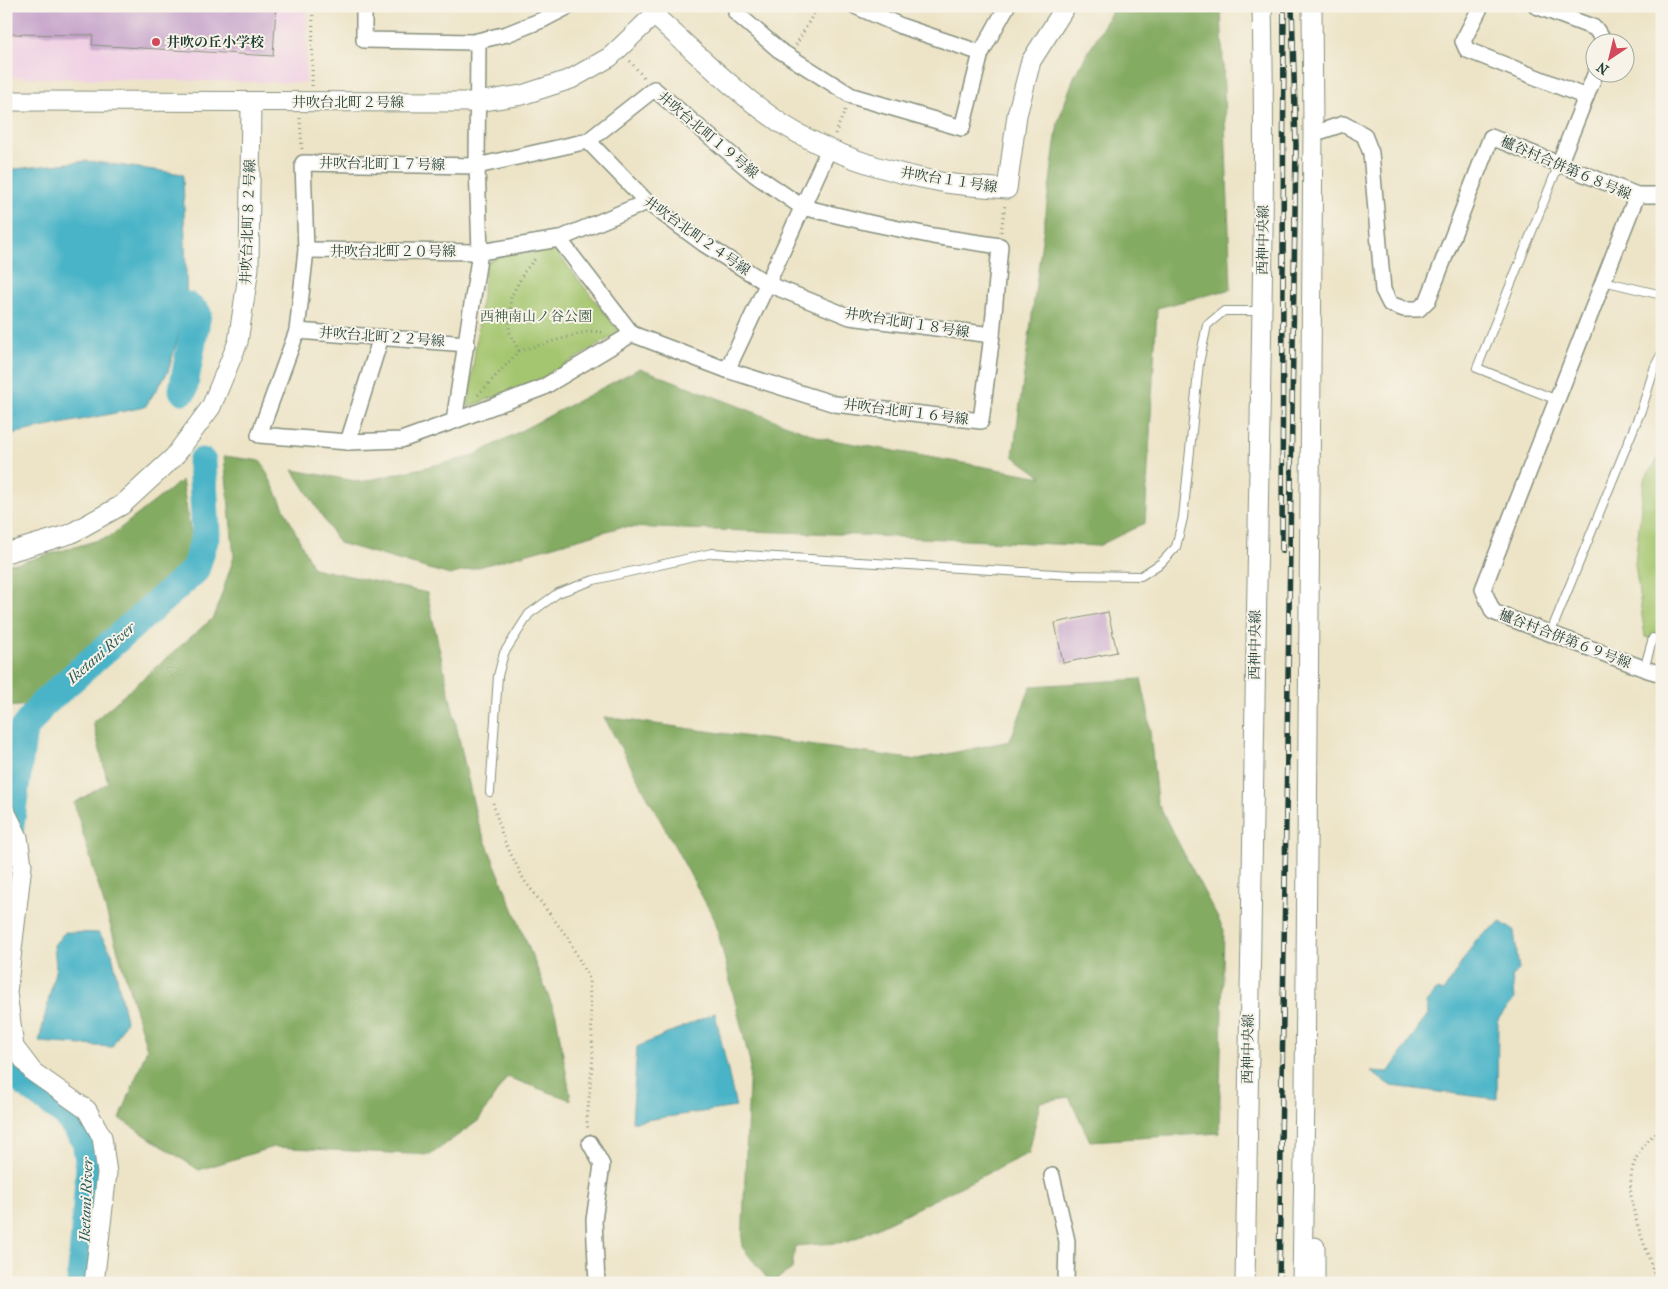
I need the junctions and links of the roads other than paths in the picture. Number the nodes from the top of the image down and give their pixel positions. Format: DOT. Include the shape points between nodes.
graph roads {
  1 [pos="364,6"];
  2 [pos="569,6"];
  3 [pos="740,6"];
  4 [pos="855,6"];
  5 [pos="1007,6"];
  6 [pos="1066,6"];
  7 [pos="1262,6"];
  8 [pos="1312,6"];
  9 [pos="1481,6"];
  10 [pos="1536,6"];
  11 [pos="657,11"];
  12 [pos="1598,32"];
  13 [pos="478,41"];
  14 [pos="981,53"];
  15 [pos="1592,82"];
  16 [pos="1586,97"];
  17 [pos="6,101"];
  18 [pos="251,102"];
  19 [pos="477,102"];
  20 [pos="1313,134"];
  21 [pos="588,141"];
  22 [pos="829,149"];
  23 [pos="1559,164"];
  24 [pos="477,166"];
  25 [pos="1637,195"];
  26 [pos="1662,195"];
  27 [pos="646,202"];
  28 [pos="802,206"];
  29 [pos="559,239"];
  30 [pos="306,250"];
  31 [pos="480,252"];
  32 [pos="1604,281"];
  33 [pos="768,284"];
  34 [pos="1662,295"];
  35 [pos="1262,311"];
  36 [pos="297,331"];
  37 [pos="632,334"];
  38 [pos="992,335"];
  39 [pos="381,337"];
  40 [pos="467,344"];
  41 [pos="1662,353"];
  42 [pos="727,370"];
  43 [pos="1557,400"];
  44 [pos="454,421"];
  45 [pos="348,442"];
  46 [pos="6,553"];
  47 [pos="1483,589"];
  48 [pos="1550,634"];
  49 [pos="1662,644"];
  50 [pos="1644,668"];
  51 [pos="1662,674"];
  52 [pos="490,792"];
  53 [pos="6,813"];
  54 [pos="1307,919"];
  55 [pos="1250,920"];
  56 [pos="7,992"];
  57 [pos="590,1143"];
  58 [pos="1052,1176"];
  59 [pos="94,1283"];
  60 [pos="597,1283"];
  61 [pos="1066,1283"];
  62 [pos="1234,1283"];
  63 [pos="1245,1283"];
  64 [pos="1302,1283"];
  65 [pos="1315,1283"];
  1 -- 13 [label="street" via="364,40"];
  2 -- 13 [label="street" via="507,34"];
  3 -- 14 [label="street" via="736,13 779,50 852,96 962,128"];
  4 -- 14 [label="street"];
  5 -- 14 [label="street"];
  6 -- 22 [label="street, 井吹台１１号線" via="1031,61 1017,114 1007,189 947,183 900,173"];
  7 -- 35 [label="street, 西神中央線"];
  8 -- 20 [label="street"];
  9 -- 16 [label="street" via="1463,40 1467,50"];
  10 -- 12 [label="street" via="1595,28"];
  11 -- 19 [label="street, 井吹台北町２号線" via="610,57 572,79 522,95"];
  11 -- 22 [label="street, 井吹台１１号線" via="732,86 782,124"];
  13 -- 19 [label="street"];
  15 -- 16 [label="street"];
  16 -- 23 [label="street"];
  17 -- 18 [label="street, 井吹台北町２号線"];
  18 -- 19 [label="street, 井吹台北町２号線"];
  18 -- 46 [label="street, 井吹台北町８２号線" via="249,268 238,342 211,408 174,457 122,505 70,534"];
  19 -- 24 [label="street"];
  20 -- 23 [label="street, 櫨谷村合併第６８号線" via="1343,124 1364,135 1371,153 1383,290 1390,304 1404,309 1419,309 1428,300 1491,137"];
  20 -- 54 [label="street"];
  21 -- 24 [label="street, 井吹台北町１９号線"];
  21 -- 27 [label="street, 井吹台北町２４号線"];
  21 -- 28 [label="street, 井吹台北町１９号線" via="654,90 754,174"];
  22 -- 28 [label="street"];
  23 -- 25 [label="street, 櫨谷村合併第６８号線"];
  23 -- 43 [label="lane" via="1477,368"];
  24 -- 30 [label="street, 井吹台北町１７号線" via="303,163"];
  24 -- 31 [label="street"];
  25 -- 26 [label="street"];
  25 -- 32 [label="street, 櫨谷村合併第６８号線"];
  27 -- 29 [label="street, 井吹台北町２０号線"];
  27 -- 33 [label="street, 井吹台北町２４号線" via="704,244"];
  28 -- 33 [label="street"];
  28 -- 38 [label="street, 井吹台北町１６号線" via="933,236 1000,246"];
  29 -- 31 [label="street, 井吹台北町２０号線"];
  29 -- 37 [label="street"];
  30 -- 31 [label="street, 井吹台北町２０号線"];
  30 -- 36 [label="street, 井吹台北町１７号線"];
  31 -- 40 [label="street"];
  32 -- 34 [label="lane"];
  32 -- 43 [label="street, 櫨谷村合併第６８号線"];
  33 -- 38 [label="street, 井吹台北町１８号線" via="850,317"];
  33 -- 42 [label="street"];
  35 -- 52 [label="lane" via="1224,311 1207,325 1199,363 1183,518 1176,546 1161,563 1141,576 1072,575 712,553 585,583 558,593 530,614 504,653 498,676"];
  35 -- 55 [label="street, 西神中央線"];
  36 -- 39 [label="street, 井吹台北町２２号線"];
  36 -- 45 [label="street, 井吹台北町１７号線" via="259,435"];
  37 -- 42 [label="street"];
  37 -- 44 [label="street, 井吹台北町１７号線" via="542,388"];
  38 -- 42 [label="street, 井吹台北町１６号線" via="981,421 836,404"];
  39 -- 40 [label="street, 井吹台北町２２号線"];
  39 -- 45 [label="street"];
  40 -- 44 [label="street"];
  41 -- 48 [label="lane"];
  43 -- 47 [label="street, 櫨谷村合併第６８号線"];
  44 -- 45 [label="street, 井吹台北町１７号線" via="401,440"];
  47 -- 48 [label="street, 櫨谷村合併第６９号線" via="1494,612"];
  48 -- 50 [label="street, 櫨谷村合併第６９号線"];
  49 -- 50 [label="lane" via="1653,640"];
  50 -- 51 [label="street, 櫨谷村合併第６９号線"];
  53 -- 56 [label="street" via="18,837 22,865"];
  54 -- 64 [label="street"];
  54 -- 65 [label="street" via="1312,1010"];
  55 -- 62 [label="street"];
  55 -- 63 [label="street, 西神中央線"];
  56 -- 59 [label="street" via="14,1047 32,1072 87,1110 102,1137 107,1173"];
  57 -- 60 [label="street" via="602,1165 594,1220"];
  58 -- 61 [label="street" via="1067,1241"];
}
